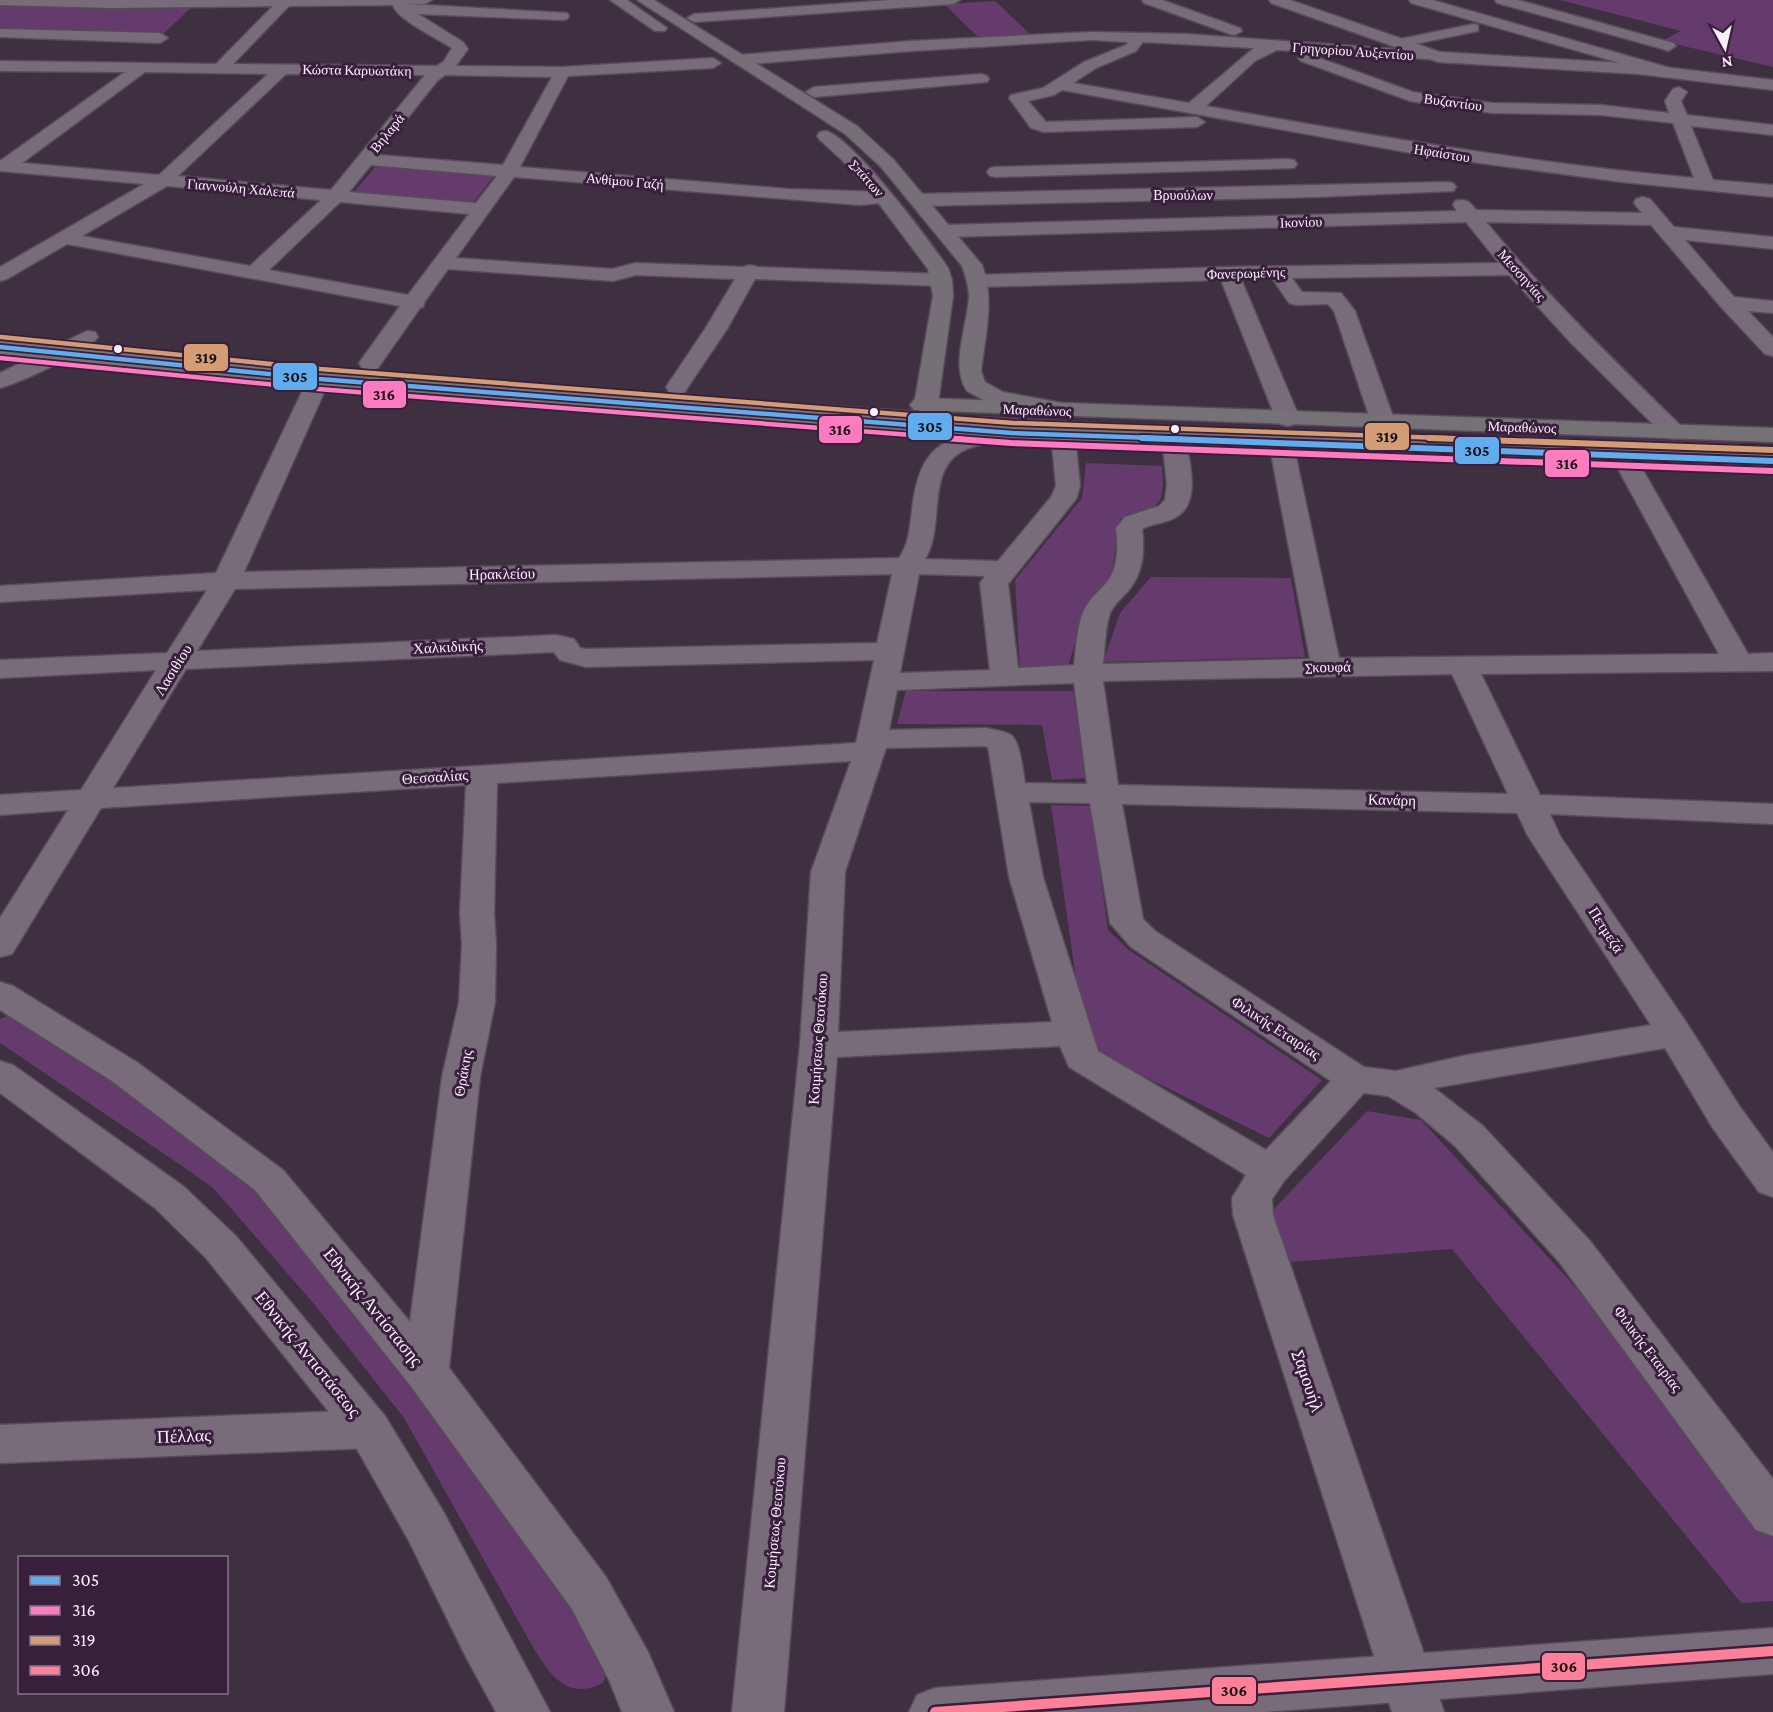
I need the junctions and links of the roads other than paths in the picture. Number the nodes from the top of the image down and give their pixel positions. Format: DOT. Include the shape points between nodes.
graph roads {
  1 [pos="425,0"];
  2 [pos="617,0"];
  3 [pos="644,0"];
  4 [pos="953,0"];
  5 [pos="1149,0"];
  6 [pos="1276,0"];
  7 [pos="1416,0"];
  8 [pos="1502,0"];
  9 [pos="0,2"];
  10 [pos="114,2"];
  11 [pos="256,2"];
  12 [pos="930,2"];
  13 [pos="284,3"];
  14 [pos="406,3"];
  15 [pos="1541,12"];
  16 [pos="562,16"];
  17 [pos="694,18"];
  18 [pos="1489,22"];
  19 [pos="1474,28"];
  20 [pos="0,33"];
  21 [pos="1139,37"];
  22 [pos="160,38"];
  23 [pos="972,43"];
  24 [pos="1400,43"];
  25 [pos="911,46"];
  26 [pos="1274,46"];
  27 [pos="1668,46"];
  28 [pos="1438,57"];
  29 [pos="713,63"];
  30 [pos="0,66"];
  31 [pos="1087,67"];
  32 [pos="141,68"];
  33 [pos="220,68"];
  34 [pos="736,68"];
  35 [pos="282,69"];
  36 [pos="441,71"];
  37 [pos="1664,71"];
  38 [pos="562,72"];
  39 [pos="981,79"];
  40 [pos="946,81"];
  41 [pos="1059,85"];
  42 [pos="1773,85"];
  43 [pos="814,92"];
  44 [pos="1679,92"];
  45 [pos="1113,94"];
  46 [pos="1194,108"];
  47 [pos="1243,117"];
  48 [pos="1680,119"];
  49 [pos="1270,122"];
  50 [pos="816,129"];
  51 [pos="1773,130"];
  52 [pos="1419,132"];
  53 [pos="1428,152"];
  54 [pos="366,159"];
  55 [pos="1288,164"];
  56 [pos="3,166"];
  57 [pos="510,171"];
  58 [pos="996,172"];
  59 [pos="1622,177"];
  60 [pos="163,181"];
  61 [pos="1705,184"];
  62 [pos="1447,188"];
  63 [pos="1305,192"];
  64 [pos="1773,192"];
  65 [pos="336,196"];
  66 [pos="884,198"];
  67 [pos="919,200"];
  68 [pos="482,209"];
  69 [pos="1472,216"];
  70 [pos="1662,226"];
  71 [pos="945,231"];
  72 [pos="64,238"];
  73 [pos="1773,243"];
  74 [pos="442,263"];
  75 [pos="1514,268"];
  76 [pos="750,272"];
  77 [pos="1278,272"];
  78 [pos="254,273"];
  79 [pos="1228,273"];
  80 [pos="0,275"];
  81 [pos="942,280"];
  82 [pos="978,281"];
  83 [pos="416,303"];
  84 [pos="1728,303"];
  85 [pos="1773,307"];
  86 [pos="1279,309"];
  87 [pos="0,328"];
  88 [pos="87,337"];
  89 [pos="0,347"];
  90 [pos="1773,349"];
  91 [pos="60,354"];
  92 [pos="370,363"];
  93 [pos="319,379"];
  94 [pos="0,381"];
  95 [pos="677,387"];
  96 [pos="926,405"];
  97 [pos="1091,412"];
  98 [pos="1383,422"];
  99 [pos="973,431"];
  100 [pos="1284,431"];
  101 [pos="1674,432"];
  102 [pos="1012,433"];
  103 [pos="1063,435"];
  104 [pos="1773,435"];
  105 [pos="1174,439"];
  106 [pos="1623,456"];
  107 [pos="1773,461"];
  108 [pos="907,566"];
  109 [pos="1005,569"];
  110 [pos="226,581"];
  111 [pos="0,594"];
  112 [pos="180,659"];
  113 [pos="1738,662"];
  114 [pos="1773,662"];
  115 [pos="1462,664"];
  116 [pos="886,667"];
  117 [pos="1326,667"];
  118 [pos="0,669"];
  119 [pos="1087,673"];
  120 [pos="1005,678"];
  121 [pos="872,745"];
  122 [pos="482,774"];
  123 [pos="1011,792"];
  124 [pos="1104,793"];
  125 [pos="92,800"];
  126 [pos="1530,804"];
  127 [pos="0,805"];
  128 [pos="1773,814"];
  129 [pos="0,946"];
  130 [pos="0,994"];
  131 [pos="1074,1033"];
  132 [pos="1675,1034"];
  133 [pos="819,1045"];
  134 [pos="0,1074"];
  135 [pos="1375,1082"];
  136 [pos="1270,1171"];
  137 [pos="1773,1182"];
  138 [pos="426,1372"];
  139 [pos="369,1429"];
  140 [pos="0,1444"];
  141 [pos="1773,1515"];
  142 [pos="1773,1651"];
  143 [pos="1412,1695"];
  144 [pos="524,1712"];
  145 [pos="648,1712"];
  146 [pos="758,1712"];
  147 [pos="935,1712"];
  1 -- 14 [label="street"];
  2 -- 29 [label="main road, Σπάτων"];
  3 -- 34 [label="main road, Σπάτων"];
  4 -- 12 [label="street"];
  5 -- 26 [label="street, Βυζαντίου"];
  6 -- 24 [label="street"];
  7 -- 18 [label="street"];
  8 -- 15 [label="street"];
  9 -- 10 [label="street"];
  10 -- 11 [label="street"];
  11 -- 13 [label="street"];
  12 -- 17 [label="street"];
  12 -- 23 [label="street"];
  13 -- 14 [label="street"];
  13 -- 33 [label="street"];
  14 -- 16 [label="street"];
  14 -- 36 [label="street, Βηλαρά" via="459,47"];
  15 -- 18 [label="street"];
  15 -- 27 [label="street"];
  18 -- 37 [label="street"];
  19 -- 24 [label="street"];
  20 -- 22 [label="street"];
  21 -- 23 [label="street, Γρηγορίου Αυξεντίου" via="1071,36"];
  21 -- 26 [label="street, Γρηγορίου Αυξεντίου"];
  21 -- 31 [label="street" via="1131,48"];
  23 -- 25 [label="street, Γρηγορίου Αυξεντίου"];
  24 -- 28 [label="street"];
  25 -- 34 [label="street, Γρηγορίου Αυξεντίου"];
  25 -- 40 [label="street"];
  26 -- 28 [label="street, Γρηγορίου Αυξεντίου"];
  26 -- 46 [label="street" via="1250,58"];
  26 -- 48 [label="street, Βυζαντίου" via="1388,90 1410,104 1601,110"];
  28 -- 37 [label="street, Γρηγορίου Αυξεντίου"];
  29 -- 34 [label="main road, Σπάτων"];
  29 -- 38 [label="street, Κώστα Καρυωτάκη"];
  30 -- 32 [label="street, Κώστα Καρυωτάκη"];
  31 -- 41 [label="street"];
  31 -- 45 [label="street"];
  32 -- 33 [label="street, Κώστα Καρυωτάκη"];
  32 -- 56 [label="street"];
  33 -- 35 [label="street, Κώστα Καρυωτάκη"];
  34 -- 67 [label="main road, Σπάτων" via="851,130"];
  35 -- 36 [label="street, Κώστα Καρυωτάκη"];
  35 -- 60 [label="street"];
  36 -- 38 [label="street, Κώστα Καρυωτάκη"];
  36 -- 54 [label="street, Βηλαρά" via="431,78"];
  37 -- 42 [label="street, Γρηγορίου Αυξεντίου"];
  38 -- 57 [label="street"];
  39 -- 40 [label="street"];
  40 -- 43 [label="street"];
  41 -- 45 [label="street, Ηφαίστου"];
  41 -- 47 [label="street" via="1048,92 1017,98 1037,124 1044,127 1233,121"];
  44 -- 48 [label="street" via="1673,101"];
  45 -- 46 [label="street, Ηφαίστου"];
  46 -- 47 [label="street, Ηφαίστου"];
  47 -- 49 [label="street, Ηφαίστου"];
  48 -- 51 [label="street, Βυζαντίου"];
  48 -- 61 [label="street"];
  49 -- 53 [label="street, Ηφαίστου"];
  49 -- 55 [label="street"];
  50 -- 66 [label="main road, Σπάτων" via="848,156"];
  52 -- 53 [label="street, Μεσσηνίας"];
  53 -- 59 [label="street, Ηφαίστου"];
  53 -- 62 [label="street, Μεσσηνίας"];
  54 -- 57 [label="street, Ανθίμου Γαζή"];
  54 -- 65 [label="street, Βηλαρά"];
  55 -- 58 [label="street"];
  55 -- 63 [label="street"];
  56 -- 60 [label="street, Γιαννούλη Χαλεπά"];
  57 -- 66 [label="street, Ανθίμου Γαζή" via="788,195"];
  57 -- 68 [label="street"];
  59 -- 61 [label="street, Ηφαίστου"];
  59 -- 70 [label="street"];
  60 -- 65 [label="street, Γιαννούλη Χαλεπά"];
  60 -- 72 [label="street"];
  61 -- 64 [label="street, Ηφαίστου"];
  62 -- 63 [label="street, Βρυούλων"];
  62 -- 69 [label="street, Μεσσηνίας"];
  63 -- 67 [label="street, Βρυούλων"];
  65 -- 68 [label="street, Γιαννούλη Χαλεπά"];
  65 -- 78 [label="street, Βηλαρά"];
  66 -- 81 [label="main road, Σπάτων" via="933,260"];
  67 -- 71 [label="main road, Σπάτων"];
  68 -- 74 [label="street"];
  69 -- 70 [label="street, Ικονίου"];
  69 -- 71 [label="street, Ικονίου"];
  69 -- 75 [label="street, Μεσσηνίας"];
  70 -- 73 [label="street, Ικονίου"];
  70 -- 84 [label="street"];
  71 -- 82 [label="main road, Σπάτων" via="972,265"];
  72 -- 78 [label="street"];
  72 -- 80 [label="street"];
  74 -- 76 [label="street" via="611,281 635,268"];
  74 -- 83 [label="street"];
  75 -- 77 [label="street, Φανερωμένης"];
  75 -- 101 [label="street, Μεσσηνίας"];
  76 -- 81 [label="street"];
  76 -- 95 [label="street"];
  77 -- 79 [label="street, Φανερωμένης"];
  77 -- 86 [label="street"];
  78 -- 83 [label="street"];
  79 -- 82 [label="street, Φανερωμένης"];
  79 -- 86 [label="street"];
  81 -- 96 [label="main road" via="943,296"];
  82 -- 97 [label="main road, Σπάτων" via="970,371 975,386 997,398"];
  83 -- 92 [label="street"];
  84 -- 85 [label="street"];
  84 -- 90 [label="street"];
  86 -- 98 [label="street" via="1334,297 1344,311"];
  86 -- 100 [label="street"];
  87 -- 88 [label="main road, Μαραθώνος"];
  88 -- 91 [label="street"];
  88 -- 92 [label="main road, Μαραθώνος"];
  89 -- 91 [label="main road, Μαραθώνος"];
  91 -- 93 [label="main road, Μαραθώνος"];
  91 -- 94 [label="street"];
  92 -- 95 [label="main road, Μαραθώνος"];
  93 -- 99 [label="main road, Μαραθώνος"];
  93 -- 110 [label="street, Λασιθίου"];
  95 -- 96 [label="main road, Μαραθώνος"];
  96 -- 97 [label="main road, Μαραθώνος"];
  96 -- 99 [label="main road" via="939,418"];
  97 -- 100 [label="main road, Μαραθώνος"];
  98 -- 100 [label="main road, Μαραθώνος"];
  98 -- 101 [label="main road, Μαραθώνος"];
  99 -- 102 [label="main road, Μαραθώνος"];
  100 -- 105 [label="main road, Μαραθώνος"];
  100 -- 106 [label="main road, Μαραθώνος"];
  100 -- 117 [label="street"];
  101 -- 104 [label="main road, Μαραθώνος"];
  102 -- 103 [label="main road, Μαραθώνος"];
  102 -- 108 [label="street, Κοιμήσεως Θεοτόκου" via="970,441 940,457 930,476 918,549"];
  103 -- 105 [label="main road, Μαραθώνος"];
  103 -- 109 [label="street" via="1068,486 1063,499"];
  105 -- 119 [label="street, Φιλικής Εταιρίας" via="1177,502 1168,511 1134,522 1129,528 1128,567 1096,614"];
  106 -- 107 [label="main road, Μαραθώνος"];
  106 -- 113 [label="street"];
  108 -- 109 [label="street, Ηρακλείου"];
  108 -- 110 [label="street, Ηρακλείου"];
  108 -- 116 [label="street, Κοιμήσεως Θεοτόκου"];
  109 -- 120 [label="street" via="994,583"];
  110 -- 111 [label="street, Ηρακλείου"];
  110 -- 112 [label="street, Λασιθίου"];
  112 -- 116 [label="street, Χαλκιδικής" via="556,643 564,645 570,654 586,658"];
  112 -- 118 [label="street, Χαλκιδικής"];
  112 -- 125 [label="street, Λασιθίου"];
  113 -- 114 [label="street, Σκουφά"];
  113 -- 115 [label="street, Σκουφά"];
  115 -- 117 [label="street, Σκουφά"];
  115 -- 126 [label="street, Πετμεζά"];
  116 -- 120 [label="street, Σκουφά"];
  116 -- 121 [label="street, Κοιμήσεως Θεοτόκου"];
  117 -- 119 [label="street, Σκουφά"];
  119 -- 120 [label="street, Σκουφά"];
  119 -- 124 [label="street, Φιλικής Εταιρίας"];
  121 -- 122 [label="street, Θεσσαλίας"];
  121 -- 123 [label="street, Θεσσαλίας" via="996,738 1004,746"];
  121 -- 133 [label="street, Κοιμήσεως Θεοτόκου" via="828,872"];
  122 -- 125 [label="street, Θεσσαλίας"];
  122 -- 138 [label="street, Θράκης" via="477,1002 461,1077"];
  123 -- 124 [label="street, Κανάρη"];
  123 -- 131 [label="street, Θεσσαλίας" via="1026,877"];
  124 -- 126 [label="street, Κανάρη"];
  124 -- 135 [label="street, Φιλικής Εταιρίας" via="1127,923 1143,939"];
  125 -- 127 [label="street, Θεσσαλίας"];
  125 -- 129 [label="street, Λασιθίου"];
  126 -- 128 [label="street, Κανάρη"];
  126 -- 132 [label="street, Πετμεζά" via="1544,836"];
  130 -- 138 [label="street, Εθνικής Αντίστασης" via="125,1072 269,1180"];
  131 -- 133 [label="street"];
  131 -- 136 [label="street, Θεσσαλίας" via="1082,1058"];
  132 -- 135 [label="street"];
  132 -- 137 [label="street, Πετμεζά" via="1726,1117"];
  133 -- 146 [label="street, Κοιμήσεως Θεοτόκου"];
  134 -- 139 [label="street, Εθνικής Αντιστάσεως" via="169,1197 221,1247"];
  135 -- 136 [label="street, Σαμουήλ"];
  135 -- 141 [label="street, Φιλικής Εταιρίας" via="1430,1102 1469,1136 1575,1252"];
  136 -- 143 [label="street, Σαμουήλ" via="1251,1198 1253,1215"];
  138 -- 145 [label="street, Εθνικής Αντίστασης" via="589,1593"];
  139 -- 140 [label="street, Πέλλας"];
  139 -- 144 [label="street, Εθνικής Αντιστάσεως" via="426,1526"];
  142 -- 143 [label="street"];
  143 -- 147 [label="street"];
}
